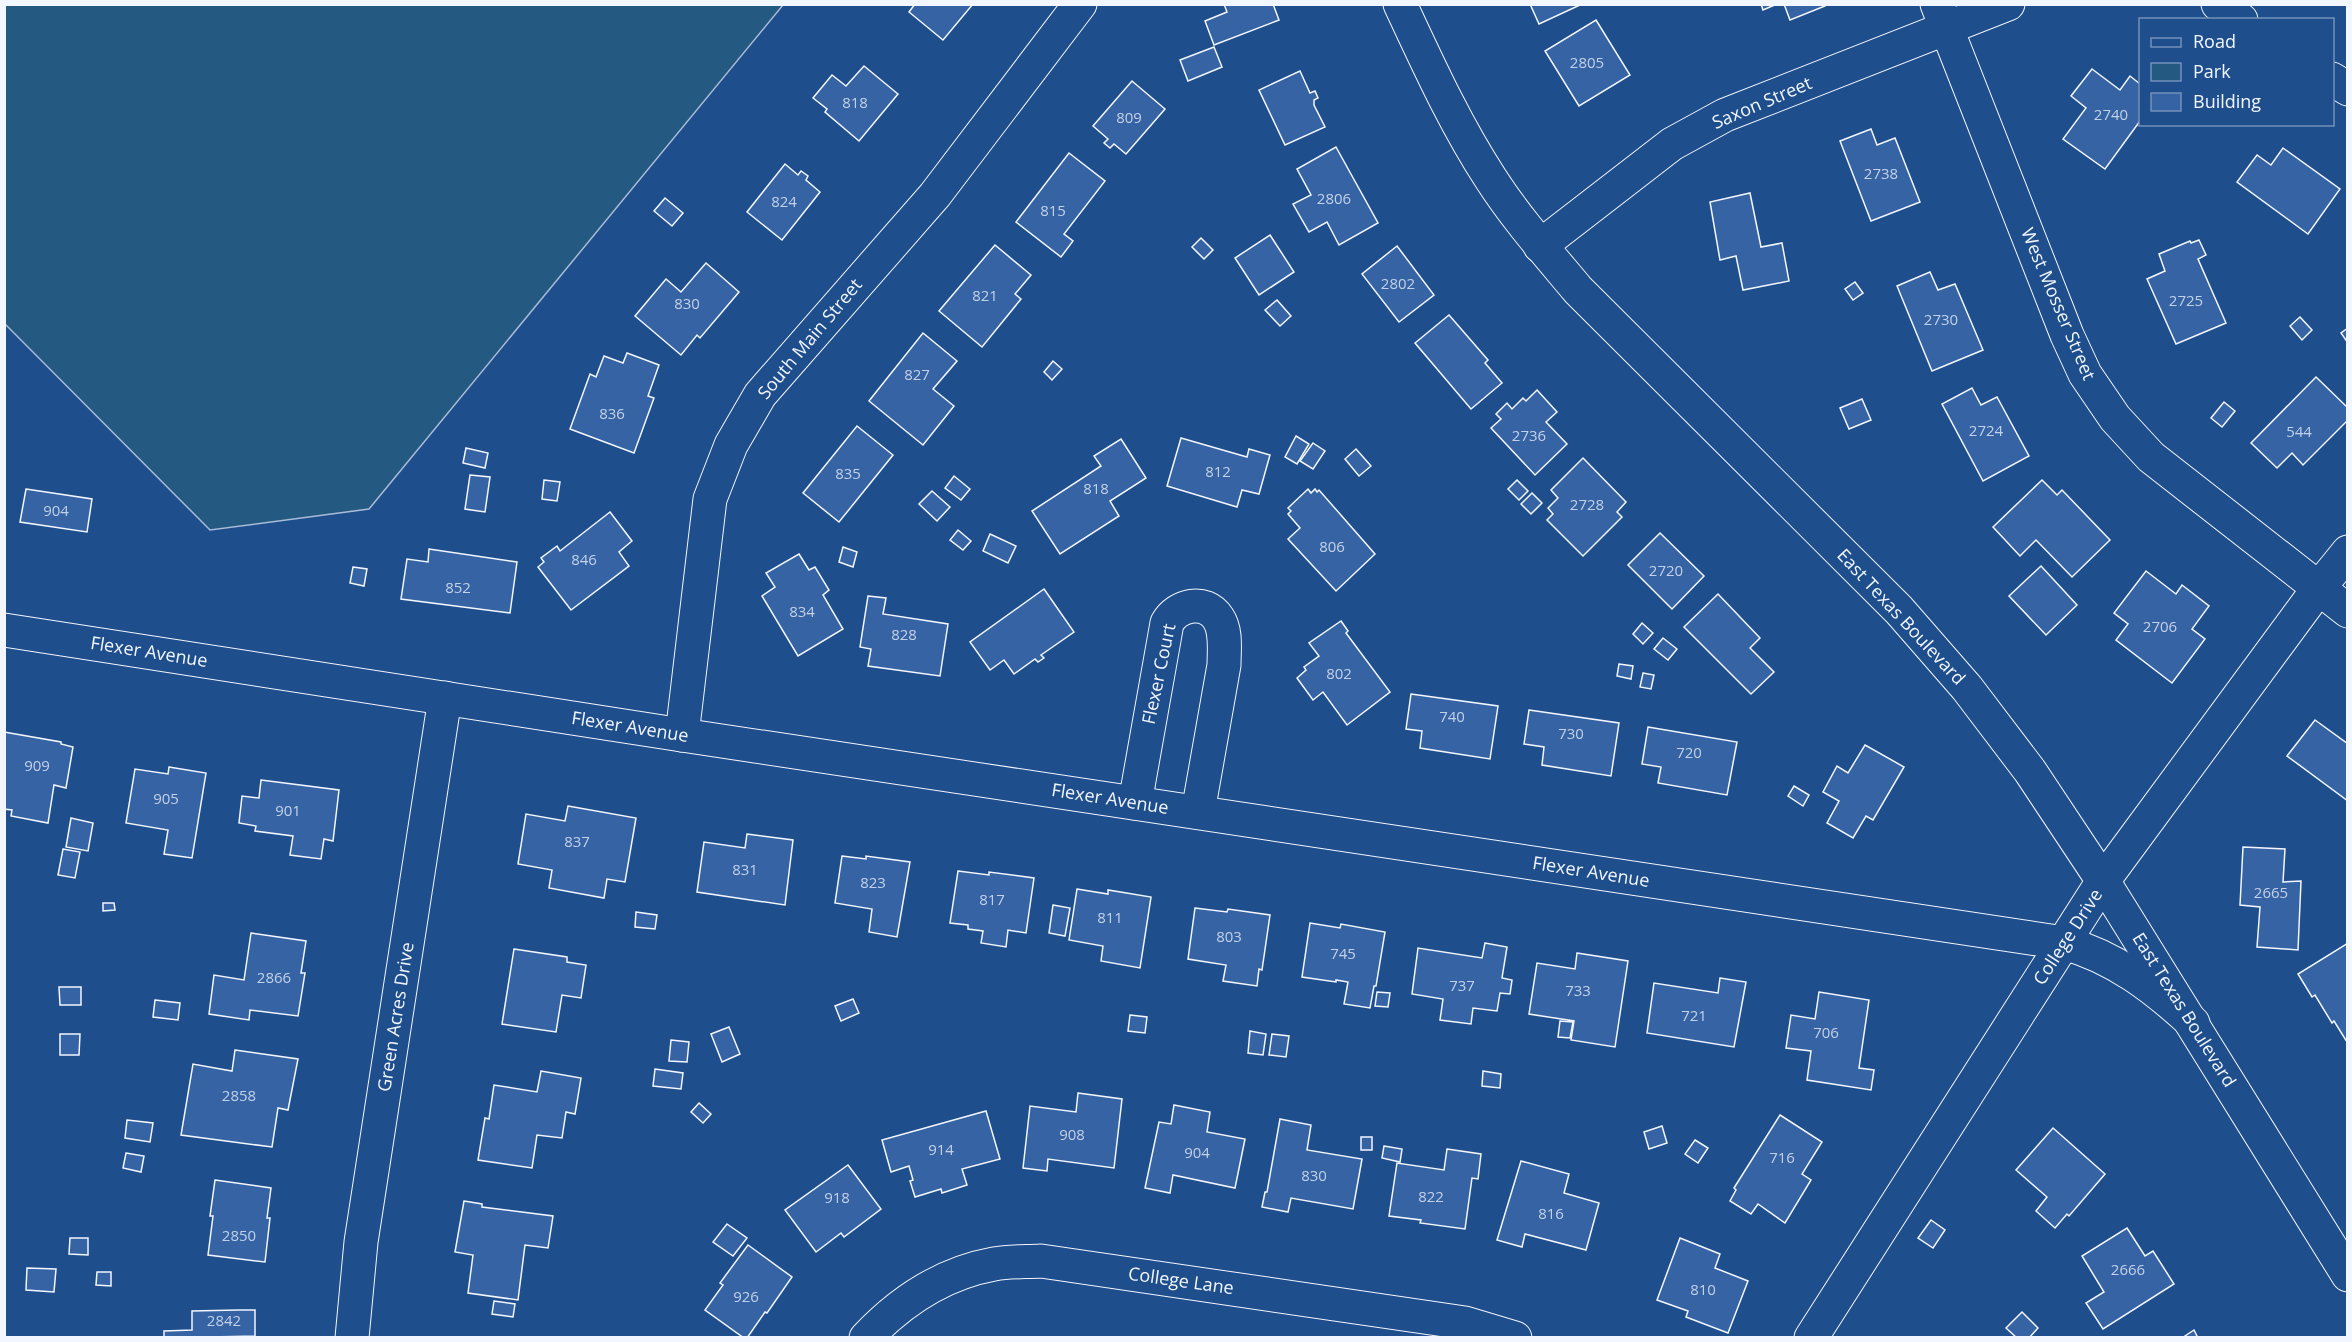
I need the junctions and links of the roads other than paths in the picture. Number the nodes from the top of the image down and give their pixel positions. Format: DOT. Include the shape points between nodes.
graph roads {
  1 [pos="1080,4"];
  2 [pos="1400,4"];
  3 [pos="2008,4"];
  4 [pos="2218,4"];
  5 [pos="1941,17"];
  6 [pos="2238,18"];
  7 [pos="2334,80"];
  8 [pos="2348,89"];
  9 [pos="1540,246"];
  10 [pos="2348,552"];
  11 [pos="2318,589"];
  12 [pos="2348,611"];
  13 [pos="4,630"];
  14 [pos="445,698"];
  15 [pos="682,735"];
  16 [pos="1135,803"];
  17 [pos="1198,812"];
  18 [pos="2103,881"];
  19 [pos="2064,943"];
  20 [pos="2193,1023"];
  21 [pos="2348,1275"];
  22 [pos="352,1338"];
  23 [pos="866,1338"];
  24 [pos="1515,1338"];
  25 [pos="1811,1338"];
  1 -- 15 [label="street, South Main Street" via="935,195 760,395 731,445 710,499"];
  2 -- 9 [label="street, East Texas Boulevard" via="1449,108 1491,179"];
  3 -- 5 [label="street, Saxon Street"];
  4 -- 6 [label="street"];
  5 -- 9 [label="street, Saxon Street" via="1725,115 1672,144"];
  5 -- 11 [label="street, West Mosser Street" via="2067,335 2091,382 2115,418 2151,457"];
  7 -- 8 [label="street"];
  9 -- 18 [label="street, East Texas Boulevard" via="1578,290 1899,610 1967,688 2030,771"];
  10 -- 11 [label="street, College Drive"];
  11 -- 12 [label="street, West Mosser Street"];
  11 -- 18 [label="street, College Drive"];
  13 -- 14 [label="street, Flexer Avenue"];
  14 -- 15 [label="street, Flexer Avenue"];
  14 -- 22 [label="street, Green Acres Drive" via="361,1242"];
  15 -- 16 [label="street, Flexer Avenue"];
  16 -- 17 [label="street, Flexer Avenue"];
  16 -- 17 [label="street, Flexer Court" via="1167,623 1173,614 1195,605 1218,617 1225,647"];
  17 -- 19 [label="street, Flexer Avenue"];
  18 -- 19 [label="street, College Drive"];
  18 -- 20 [label="street, East Texas Boulevard"];
  19 -- 20 [label="street, Flexer Avenue" via="2123,967 2160,992"];
  19 -- 25 [label="street, College Drive"];
  20 -- 21 [label="street, East Texas Boulevard"];
  23 -- 24 [label="street, College Lane" via="886,1317 924,1290 958,1274 995,1264 1041,1261 1465,1323"];
}
